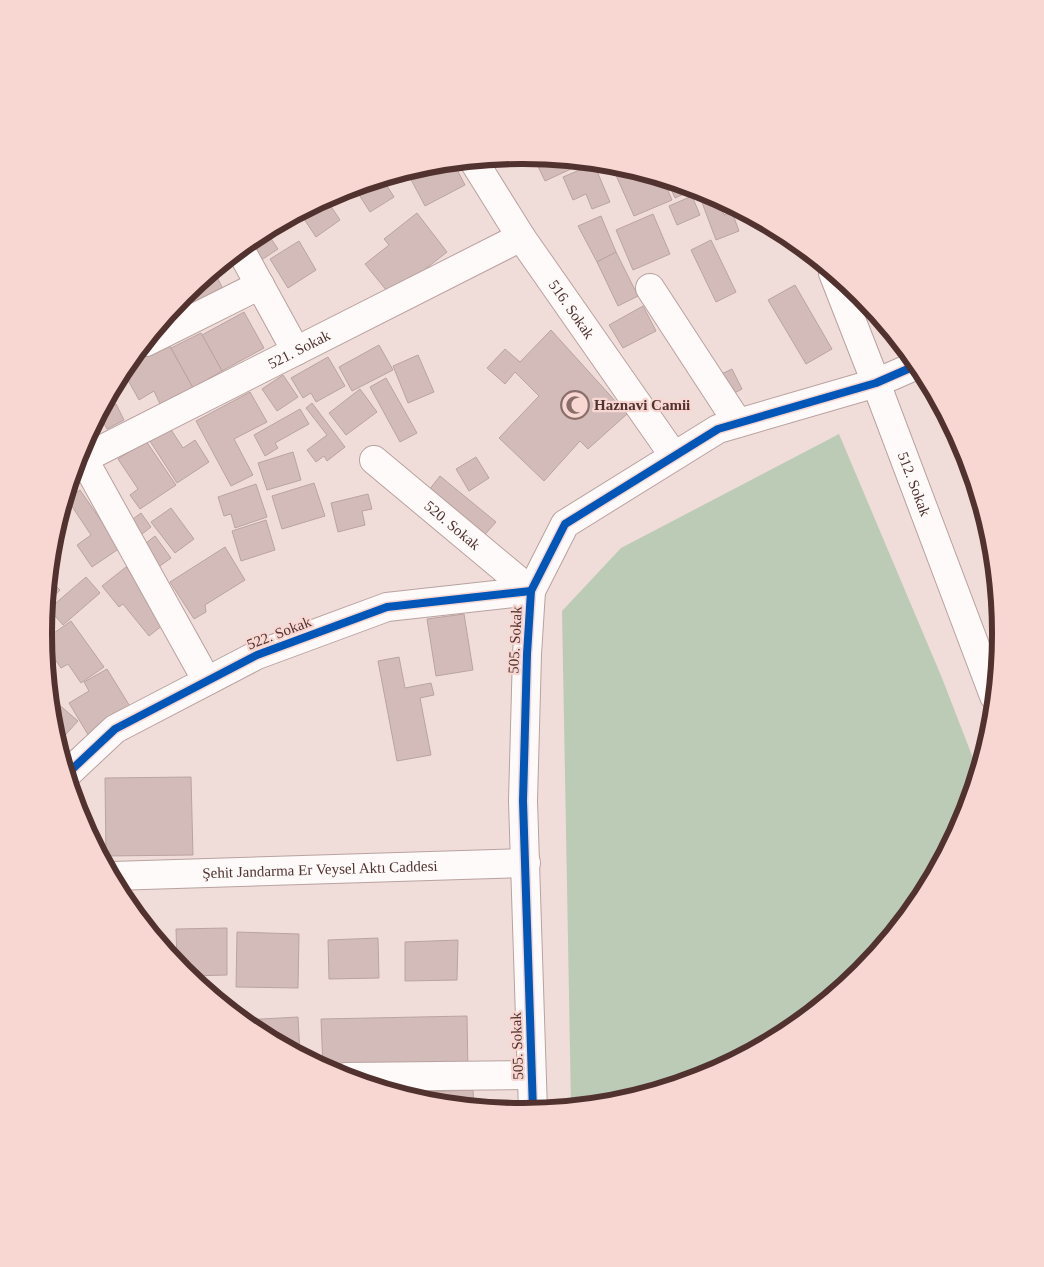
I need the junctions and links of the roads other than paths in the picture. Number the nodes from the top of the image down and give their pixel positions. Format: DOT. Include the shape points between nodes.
graph roads {
  1 [pos="476,166"];
  2 [pos="522,237"];
  3 [pos="244,256"];
  4 [pos="260,285"];
  5 [pos="839,287"];
  6 [pos="650,288"];
  7 [pos="160,335"];
  8 [pos="296,351"];
  9 [pos="909,369"];
  10 [pos="876,383"];
  11 [pos="738,423"];
  12 [pos="87,456"];
  13 [pos="674,456"];
  14 [pos="374,460"];
  15 [pos="83,466"];
  16 [pos="531,591"];
  17 [pos="207,681"];
  18 [pos="988,681"];
  19 [pos="72,769"];
  20 [pos="526,863"];
  21 [pos="120,876"];
  22 [pos="531,1076"];
  23 [pos="368,1077"];
  24 [pos="533,1103"];
  1 -- 2 [label="street, 516. Sokak"];
  2 -- 8 [label="street, 521. Sokak"];
  2 -- 13 [label="street, 516. Sokak"];
  3 -- 4 [label="street"];
  4 -- 7 [label="street"];
  4 -- 8 [label="street"];
  5 -- 10 [label="street, 512. Sokak"];
  6 -- 11 [label="street"];
  8 -- 12 [label="street, 521. Sokak"];
  9 -- 10 [label="street, 505. Sokak"];
  10 -- 11 [label="street, 505. Sokak"];
  10 -- 18 [label="street, 512. Sokak"];
  11 -- 13 [label="street, 505. Sokak" via="718,429"];
  13 -- 16 [label="street, 505. Sokak" via="565,524"];
  14 -- 16 [label="street, 520. Sokak"];
  15 -- 17 [label="street"];
  16 -- 17 [label="street, 522. Sokak" via="388,607 256,655"];
  16 -- 20 [label="street, 505. Sokak" via="523,801"];
  17 -- 19 [label="street, 522. Sokak" via="115,729"];
  20 -- 21 [label="street, Şehit Jandarma Er Veysel Aktı Caddesi"];
  20 -- 22 [label="street, 505. Sokak"];
  22 -- 23 [label="street"];
  22 -- 24 [label="street, 505. Sokak"];
}
